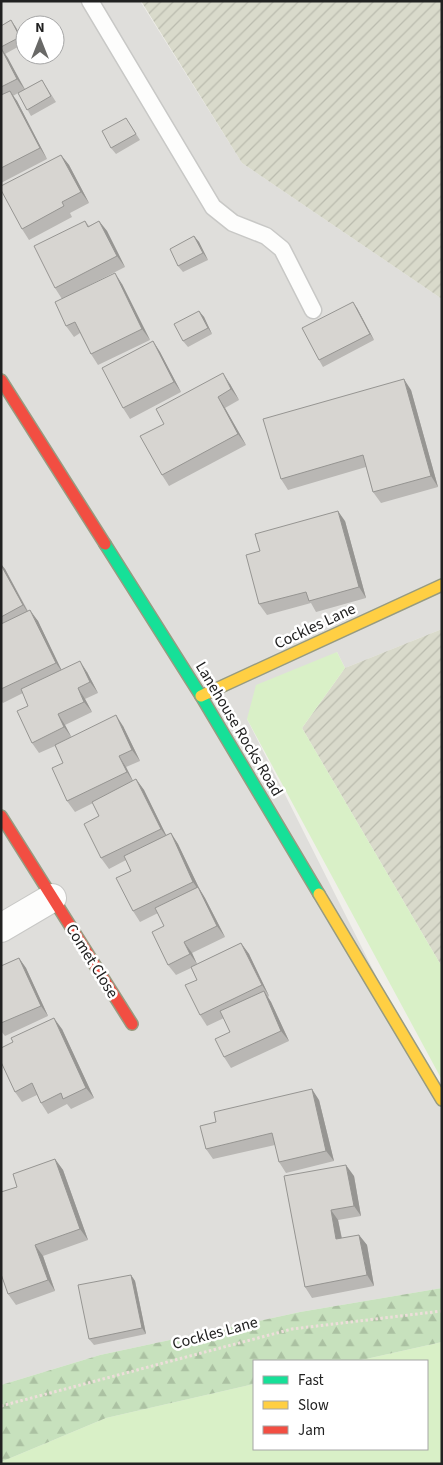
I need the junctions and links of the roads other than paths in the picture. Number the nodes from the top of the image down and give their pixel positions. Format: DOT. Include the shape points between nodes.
graph roads {
  1 [pos="90,1"];
  2 [pos="313,310"];
  3 [pos="1,380"];
  4 [pos="442,584"];
  5 [pos="200,696"];
  6 [pos="1,816"];
  7 [pos="52,898"];
  8 [pos="1,928"];
  9 [pos="132,1024"];
  10 [pos="442,1100"];
  1 -- 2 [label="lane" via="213,207 233,223 266,236 282,249"];
  3 -- 5 [label="main road, Lanehouse Rocks Road"];
  4 -- 5 [label="main road, Cockles Lane"];
  5 -- 10 [label="main road, Lanehouse Rocks Road"];
  6 -- 7 [label="main road, Comet Close"];
  7 -- 8 [label="street"];
  7 -- 9 [label="main road, Comet Close"];
}
